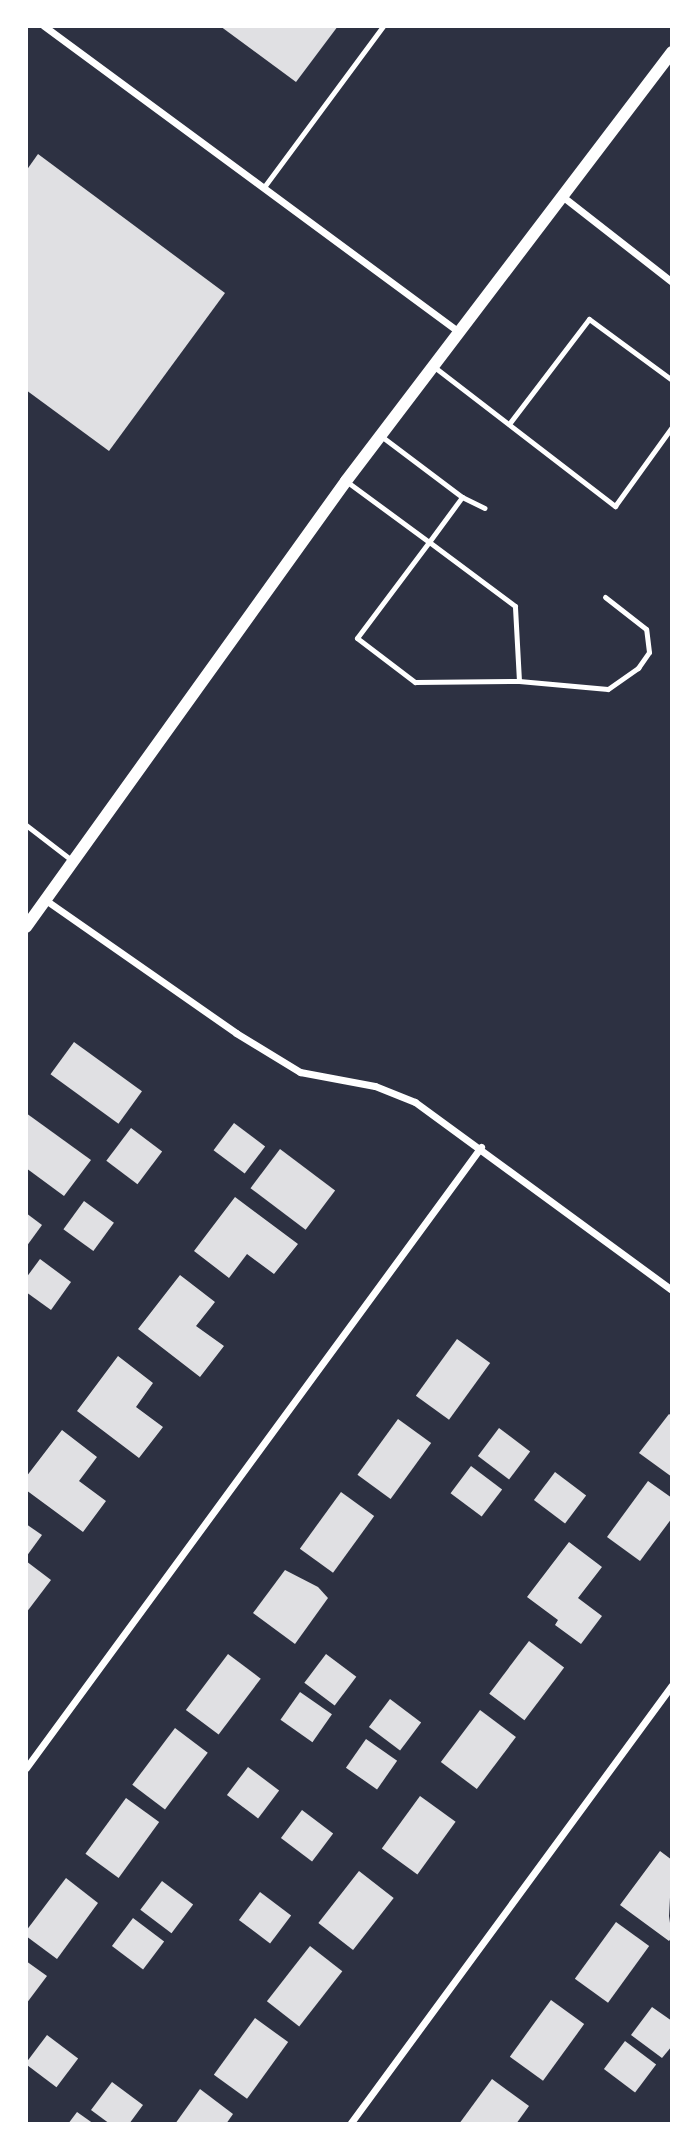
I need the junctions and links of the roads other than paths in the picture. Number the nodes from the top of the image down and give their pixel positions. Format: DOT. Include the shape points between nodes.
graph roads {
  1 [pos="44,26"];
  2 [pos="383,26"];
  3 [pos="672,52"];
  4 [pos="264,187"];
  5 [pos="561,195"];
  6 [pos="672,282"];
  7 [pos="459,332"];
  8 [pos="433,366"];
  9 [pos="672,380"];
  10 [pos="509,424"];
  11 [pos="672,427"];
  12 [pos="381,436"];
  13 [pos="346,481"];
  14 [pos="462,497"];
  15 [pos="485,508"];
  16 [pos="429,542"];
  17 [pos="605,597"];
  18 [pos="519,681"];
  19 [pos="26,825"];
  20 [pos="74,862"];
  21 [pos="47,901"];
  22 [pos="26,927"];
  23 [pos="481,1147"];
  24 [pos="672,1290"];
  25 [pos="672,1685"];
  26 [pos="26,1768"];
  27 [pos="350,2124"];
  1 -- 4 [label="street"];
  2 -- 4 [label="lane"];
  3 -- 5 [label="street"];
  4 -- 7 [label="street"];
  5 -- 6 [label="street"];
  5 -- 7 [label="street"];
  7 -- 8 [label="street"];
  8 -- 10 [label="lane"];
  8 -- 12 [label="street"];
  9 -- 10 [label="lane" via="589,319"];
  10 -- 11 [label="lane" via="615,506"];
  12 -- 13 [label="street"];
  12 -- 14 [label="lane"];
  13 -- 16 [label="lane"];
  13 -- 20 [label="street"];
  14 -- 15 [label="lane"];
  14 -- 16 [label="lane"];
  16 -- 18 [label="lane" via="515,606"];
  16 -- 18 [label="lane" via="358,638 415,682"];
  17 -- 18 [label="lane" via="646,629 649,652 638,668 608,689"];
  19 -- 20 [label="lane"];
  20 -- 21 [label="street"];
  21 -- 22 [label="street"];
  21 -- 23 [label="street" via="236,1033 300,1072 375,1086 415,1102"];
  23 -- 24 [label="street"];
  23 -- 26 [label="street"];
  25 -- 27 [label="street"];
}
